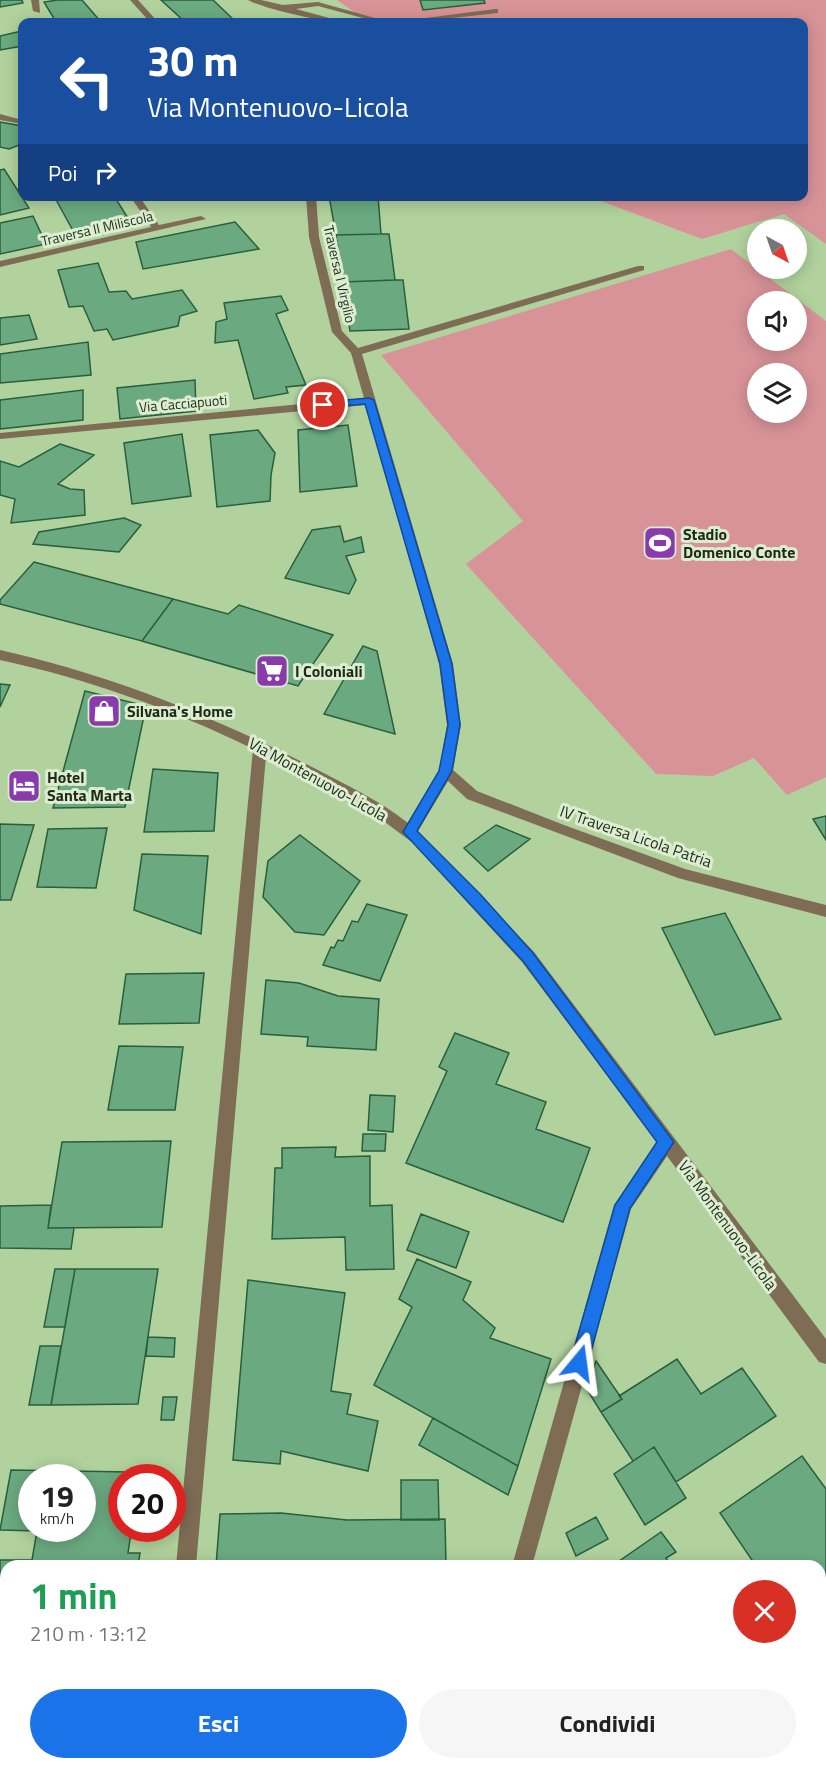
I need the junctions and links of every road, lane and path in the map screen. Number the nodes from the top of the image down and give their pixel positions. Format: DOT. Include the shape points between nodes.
graph roads {
  1 [pos="35,0"];
  2 [pos="134,0"];
  3 [pos="252,0"];
  4 [pos="280,8"];
  5 [pos="38,11"];
  6 [pos="495,11"];
  7 [pos="150,18"];
  8 [pos="323,18"];
  9 [pos="370,18"];
  10 [pos="434,18"];
  11 [pos="0,117"];
  12 [pos="18,121"];
  13 [pos="137,201"];
  14 [pos="311,201"];
  15 [pos="201,219"];
  16 [pos="157,229"];
  17 [pos="0,264"];
  18 [pos="641,268"];
  19 [pos="356,352"];
  20 [pos="369,400"];
  21 [pos="0,436"];
  22 [pos="0,655"];
  23 [pos="260,746"];
  24 [pos="446,771"];
  25 [pos="410,832"];
  26 [pos="826,910"];
  27 [pos="667,1142"];
  28 [pos="826,1355"];
  29 [pos="187,1560"];
  30 [pos="524,1560"];
  1 -- 5 [label="street"];
  2 -- 7 [label="street"];
  3 -- 4 [label="street"];
  4 -- 8 [label="street"];
  4 -- 9 [label="street" via="318,4"];
  6 -- 10 [label="street"];
  11 -- 12 [label="street"];
  13 -- 16 [label="street"];
  14 -- 19 [label="street, Traversa I Virgilio" via="314,237 337,332"];
  15 -- 16 [label="street, Traversa II Miliscola"];
  16 -- 17 [label="street, Traversa II Miliscola"];
  18 -- 19 [label="street"];
  19 -- 20 [label="street, Traversa I Virgilio"];
  20 -- 21 [label="street, Via Cacciapuoti"];
  20 -- 24 [label="street, Traversa I Virgilio" via="446,664 454,725"];
  22 -- 23 [label="street, Via Montenuovo-Licola" via="123,688 187,711"];
  23 -- 25 [label="street, Via Montenuovo-Licola" via="364,802"];
  23 -- 29 [label="street"];
  24 -- 25 [label="street, Traversa I Virgilio"];
  24 -- 26 [label="street, IV Traversa Licola Patria" via="472,795 559,829 683,874"];
  25 -- 27 [label="street, Via Montenuovo-Licola" via="528,957"];
  27 -- 28 [label="street, Via Montenuovo-Licola"];
  27 -- 30 [label="street" via="623,1205"];
}
